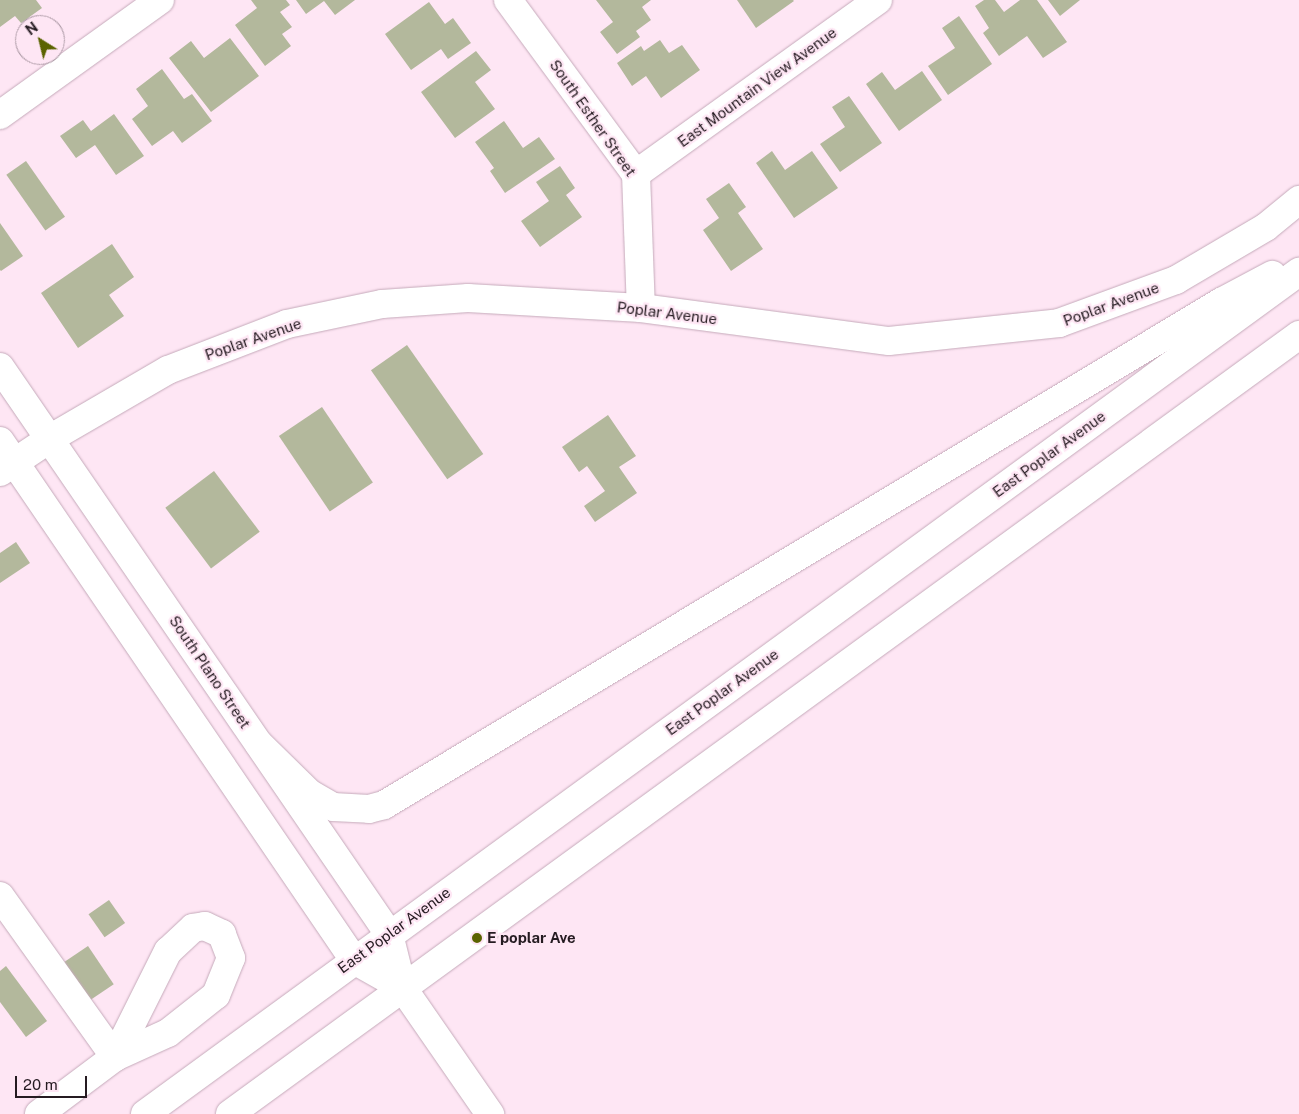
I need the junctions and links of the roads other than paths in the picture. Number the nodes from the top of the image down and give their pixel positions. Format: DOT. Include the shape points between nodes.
graph roads {
  1 [pos="160,0"];
  2 [pos="508,0"];
  3 [pos="877,0"];
  4 [pos="0,115"];
  5 [pos="636,174"];
  6 [pos="1299,200"];
  7 [pos="1299,261"];
  8 [pos="1299,272"];
  9 [pos="641,308"];
  10 [pos="1299,335"];
  11 [pos="0,367"];
  12 [pos="20,452"];
  13 [pos="259,744"];
  14 [pos="0,896"];
  15 [pos="389,934"];
  16 [pos="354,960"];
  17 [pos="402,987"];
  18 [pos="115,1057"];
  19 [pos="39,1114"];
  20 [pos="145,1114"];
  21 [pos="230,1114"];
  22 [pos="490,1114"];
  1 -- 4 [label="main road"];
  2 -- 5 [label="main road, South Esther Street"];
  3 -- 5 [label="main road, East Mountain View Avenue"];
  5 -- 9 [label="main road, South Esther Street"];
  6 -- 9 [label="main road, Poplar Avenue" via="1266,227 1176,280 1059,323 889,342"];
  7 -- 13 [label="main road" via="1220,302 384,805 369,810 333,806 309,793"];
  8 -- 15 [label="main road, East Poplar Avenue"];
  9 -- 12 [label="main road, Poplar Avenue" via="468,298 382,304 287,324 168,370"];
  10 -- 17 [label="main road"];
  11 -- 12 [label="main road, South Plano Street"];
  12 -- 13 [label="main road, South Plano Street"];
  12 -- 16 [label="main road, South Plano Street"];
  13 -- 15 [label="main road, South Plano Street"];
  14 -- 18 [label="main road"];
  15 -- 16 [label="main road, East Poplar Avenue"];
  15 -- 17 [label="main road, South Plano Street"];
  16 -- 17 [label="main road, South Plano Street"];
  16 -- 20 [label="main road, East Poplar Avenue"];
  17 -- 21 [label="main road"];
  17 -- 22 [label="main road, South Plano Street"];
  18 -- 18 [label="main road" via="168,951 193,928 205,926 222,934 231,958 216,995 168,1033"];
  18 -- 19 [label="main road"];
}
